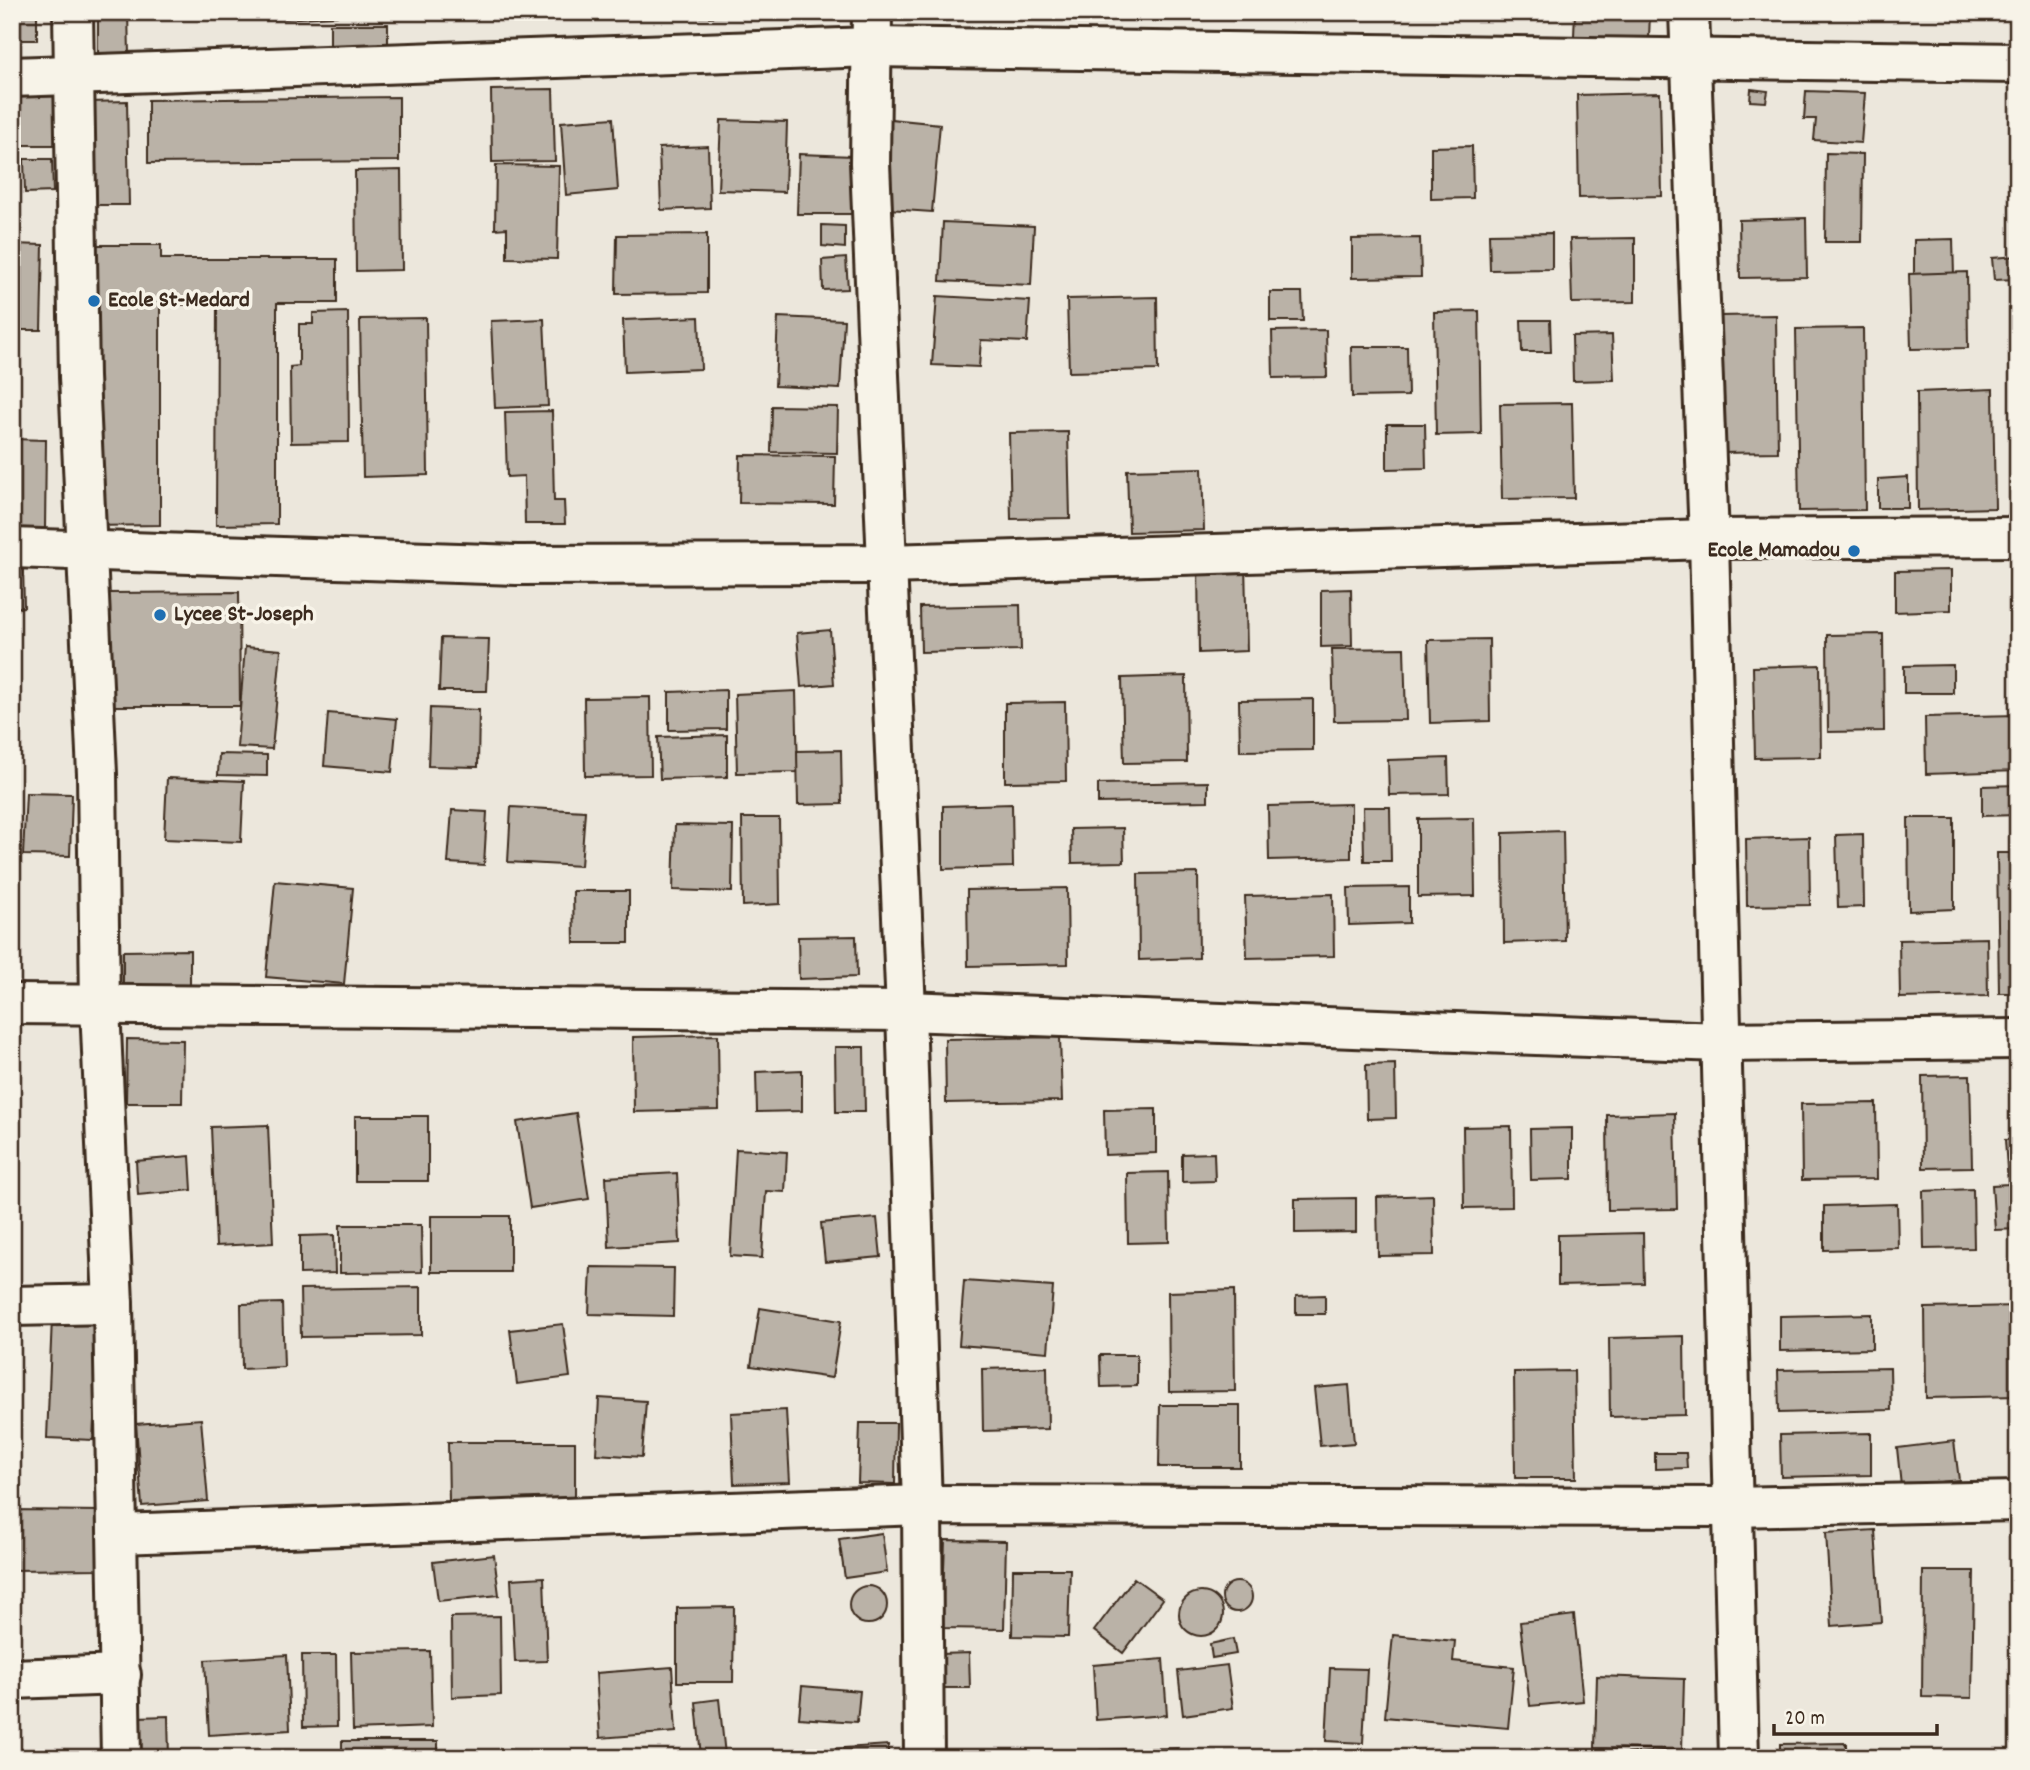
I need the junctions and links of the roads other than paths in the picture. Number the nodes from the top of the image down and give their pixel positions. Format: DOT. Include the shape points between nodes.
graph roads {
  1 [pos="73,12"];
  2 [pos="1689,12"];
  3 [pos="872,30"];
  4 [pos="1692,59"];
  5 [pos="2018,63"];
  6 [pos="75,73"];
  7 [pos="12,77"];
  8 [pos="2018,537"];
  9 [pos="1709,539"];
  10 [pos="12,548"];
  11 [pos="87,548"];
  12 [pos="888,564"];
  13 [pos="12,1004"];
  14 [pos="100,1006"];
  15 [pos="906,1012"];
  16 [pos="2018,1039"];
  17 [pos="1720,1042"];
  18 [pos="113,1304"];
  19 [pos="12,1306"];
  20 [pos="2018,1502"];
  21 [pos="922,1505"];
  22 [pos="1732,1507"];
  23 [pos="119,1534"];
  24 [pos="121,1675"];
  25 [pos="12,1679"];
  26 [pos="121,1758"];
  27 [pos="924,1758"];
  28 [pos="1738,1758"];
  1 -- 6 [label="street"];
  2 -- 4 [label="street"];
  3 -- 4 [label="street"];
  3 -- 6 [label="street"];
  3 -- 12 [label="street" via="870,163"];
  4 -- 5 [label="street"];
  4 -- 9 [label="street"];
  6 -- 7 [label="street"];
  6 -- 11 [label="street" via="79,377"];
  8 -- 9 [label="street"];
  9 -- 12 [label="street"];
  9 -- 17 [label="street"];
  10 -- 11 [label="street"];
  11 -- 12 [label="street" via="517,565"];
  11 -- 14 [label="street" via="97,774"];
  12 -- 15 [label="street"];
  13 -- 14 [label="street"];
  14 -- 15 [label="street"];
  14 -- 18 [label="street"];
  15 -- 17 [label="street"];
  15 -- 21 [label="street"];
  16 -- 17 [label="street"];
  17 -- 22 [label="street"];
  18 -- 19 [label="street"];
  18 -- 23 [label="street"];
  20 -- 22 [label="street"];
  21 -- 22 [label="street"];
  21 -- 23 [label="street"];
  21 -- 27 [label="street"];
  22 -- 28 [label="street"];
  23 -- 24 [label="street"];
  24 -- 25 [label="street"];
  24 -- 26 [label="street"];
}
